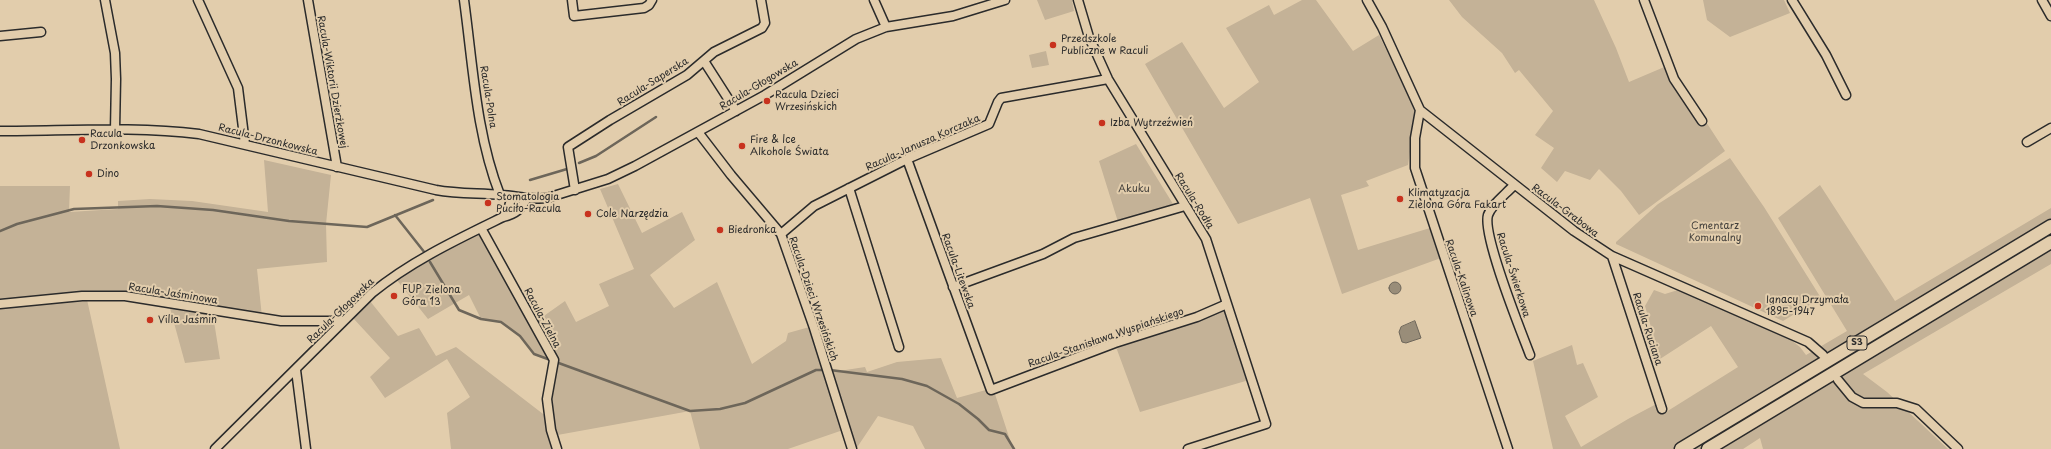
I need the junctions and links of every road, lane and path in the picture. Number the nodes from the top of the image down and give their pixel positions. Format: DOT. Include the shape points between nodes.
graph roads {
  1 [pos="105,0"];
  2 [pos="198,0"];
  3 [pos="308,0"];
  4 [pos="464,0"];
  5 [pos="572,0"];
  6 [pos="652,0"];
  7 [pos="761,0"];
  8 [pos="874,0"];
  9 [pos="1004,0"];
  10 [pos="1078,0"];
  11 [pos="1367,0"];
  12 [pos="1644,0"];
  13 [pos="1792,0"];
  14 [pos="2042,0"];
  15 [pos="2051,16"];
  16 [pos="886,27"];
  17 [pos="40,32"];
  18 [pos="0,36"];
  19 [pos="704,61"];
  20 [pos="1108,79"];
  21 [pos="1846,95"];
  22 [pos="1420,110"];
  23 [pos="736,111"];
  24 [pos="1702,121"];
  25 [pos="2051,128"];
  26 [pos="115,130"];
  27 [pos="0,131"];
  28 [pos="698,132"];
  29 [pos="2027,142"];
  30 [pos="245,144"];
  31 [pos="907,159"];
  32 [pos="338,167"];
  33 [pos="1514,185"];
  34 [pos="849,188"];
  35 [pos="575,190"];
  36 [pos="500,195"];
  37 [pos="512,196"];
  38 [pos="527,198"];
  39 [pos="1185,206"];
  40 [pos="504,217"];
  41 [pos="2051,226"];
  42 [pos="481,228"];
  43 [pos="781,234"];
  44 [pos="2051,242"];
  45 [pos="1612,256"];
  46 [pos="953,287"];
  47 [pos="0,304"];
  48 [pos="1227,304"];
  49 [pos="343,322"];
  50 [pos="898,347"];
  51 [pos="1530,355"];
  52 [pos="1823,355"];
  53 [pos="296,370"];
  54 [pos="1838,380"];
  55 [pos="991,390"];
  56 [pos="1662,410"];
  57 [pos="215,449"];
  58 [pos="306,449"];
  59 [pos="557,449"];
  60 [pos="852,449"];
  61 [pos="1188,449"];
  62 [pos="1508,449"];
  63 [pos="1682,449"];
  64 [pos="1708,449"];
  65 [pos="1958,449"];
  1 -- 26 [label="street" via="115,53"];
  2 -- 30 [label="street" via="238,88"];
  3 -- 32 [label="street, Racula-Wiktorii Dzierżkowej"];
  4 -- 36 [label="street, Racula-Polna" via="478,106 491,173"];
  5 -- 6 [label="street" via="574,16 644,8 649,6"];
  7 -- 19 [label="street, Racula-Saperska" via="765,23 763,27 714,52"];
  8 -- 16 [label="street"];
  9 -- 16 [label="street, Racula-Głogowska" via="953,16"];
  10 -- 20 [label="street, Racula-Rodła" via="1089,37"];
  11 -- 22 [label="street, Racula-Grabowa"];
  12 -- 24 [label="street" via="1674,79"];
  13 -- 21 [label="street" via="1826,55"];
  14 -- 15 [label="street"];
  16 -- 23 [label="street, Racula-Głogowska" via="856,39"];
  17 -- 18 [label="street"];
  19 -- 23 [label="street"];
  19 -- 35 [label="street, Racula-Saperska" via="687,75 568,147"];
  20 -- 31 [label="street, Racula-Janusza Korczaka" via="1001,98 989,124"];
  20 -- 39 [label="street, Racula-Rodła"];
  22 -- 33 [label="street, Racula-Grabowa"];
  22 -- 62 [label="street, Racula-Kalinowa" via="1415,138 1415,168"];
  23 -- 28 [label="street, Racula-Głogowska"];
  25 -- 29 [label="street"];
  26 -- 27 [label="street, Racula-Drzonkowska"];
  26 -- 30 [label="street, Racula-Drzonkowska" via="177,131"];
  28 -- 35 [label="street, Racula-Głogowska" via="622,173"];
  28 -- 43 [label="street, Racula-Dzieci Wrzesińskich" via="731,176"];
  30 -- 32 [label="street, Racula-Drzonkowska"];
  31 -- 34 [label="street, Racula-Janusza Korczaka"];
  31 -- 46 [label="street, Racula-Litewska"];
  32 -- 36 [label="street, Racula-Drzonkowska" via="451,193"];
  33 -- 45 [label="street, Racula-Grabowa"];
  33 -- 51 [label="street, Racula-Świerkowa" via="1488,216 1489,238"];
  34 -- 43 [label="street, Racula-Janusza Korczaka" via="814,206"];
  34 -- 50 [label="street"];
  35 -- 38 [label="street, Racula-Głogowska" via="547,198"];
  36 -- 37 [label="street, Racula-Drzonkowska"];
  37 -- 38 [label="street, Racula-Drzonkowska"];
  37 -- 40 [label="street"];
  38 -- 40 [label="street, Racula-Głogowska" via="520,210"];
  39 -- 46 [label="street" via="1074,238 1043,254"];
  39 -- 48 [label="street, Racula-Rodła" via="1206,238"];
  40 -- 42 [label="street, Racula-Głogowska"];
  41 -- 63 [label="highway, S3"];
  42 -- 49 [label="street, Racula-Głogowska" via="441,248 388,280"];
  42 -- 59 [label="street, Racula-Zielna" via="553,363 547,399 551,430"];
  43 -- 60 [label="street, Racula-Dzieci Wrzesińskich"];
  44 -- 64 [label="highway, S3"];
  45 -- 52 [label="street, Racula-Grabowa" via="1808,342"];
  45 -- 56 [label="street, Racula-Ruciana"];
  46 -- 55 [label="street, Racula-Litewska"];
  47 -- 49 [label="street, Racula-Jaśminowa" via="82,296 125,296 264,318"];
  48 -- 55 [label="street, Racula-Stanisława Wyspiańskiego"];
  48 -- 61 [label="street, Racula-Rodła" via="1266,424"];
  49 -- 53 [label="street, Racula-Głogowska"];
  53 -- 57 [label="street, Racula-Głogowska"];
  53 -- 58 [label="street"];
  54 -- 65 [label="street" via="1852,397 1863,403 1897,403 1916,409"];
}
